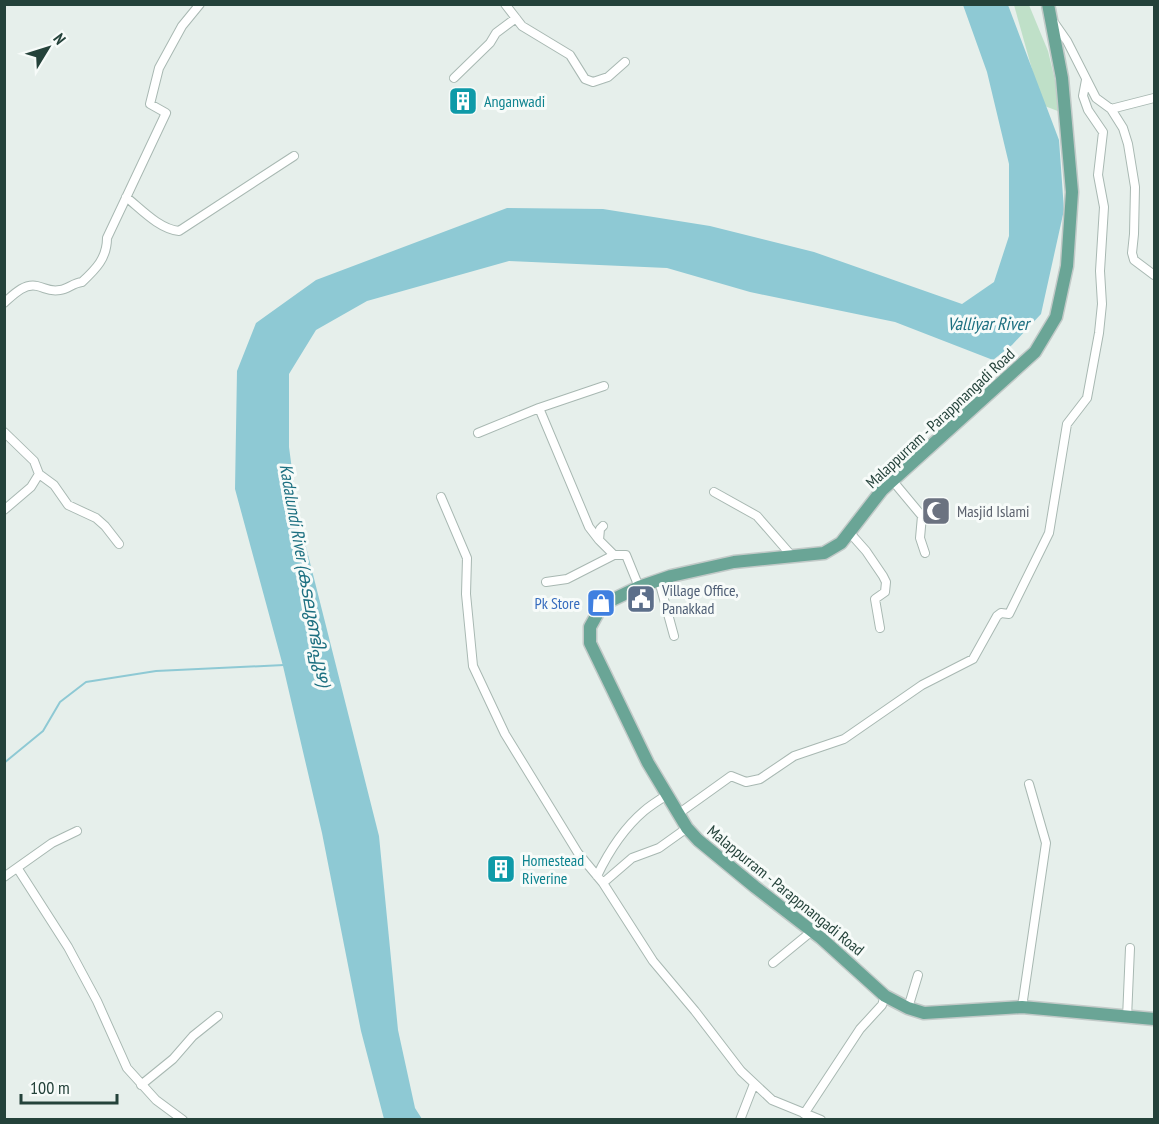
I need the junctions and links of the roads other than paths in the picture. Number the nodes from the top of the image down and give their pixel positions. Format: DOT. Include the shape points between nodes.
graph roads {
  1 [pos="200,4"];
  2 [pos="505,4"];
  3 [pos="1048,10"];
  4 [pos="516,18"];
  5 [pos="625,62"];
  6 [pos="454,78"];
  7 [pos="1086,80"];
  8 [pos="1155,98"];
  9 [pos="1111,109"];
  10 [pos="294,156"];
  11 [pos="126,197"];
  12 [pos="1155,275"];
  13 [pos="4,303"];
  14 [pos="604,386"];
  15 [pos="539,408"];
  16 [pos="4,432"];
  17 [pos="478,433"];
  18 [pos="39,474"];
  19 [pos="892,480"];
  20 [pos="714,492"];
  21 [pos="441,497"];
  22 [pos="4,510"];
  23 [pos="603,526"];
  24 [pos="850,532"];
  25 [pos="599,540"];
  26 [pos="119,544"];
  27 [pos="925,553"];
  28 [pos="614,555"];
  29 [pos="791,555"];
  30 [pos="659,581"];
  31 [pos="546,582"];
  32 [pos="639,586"];
  33 [pos="880,628"];
  34 [pos="674,636"];
  35 [pos="1029,784"];
  36 [pos="667,795"];
  37 [pos="678,814"];
  38 [pos="687,828"];
  39 [pos="77,831"];
  40 [pos="18,869"];
  41 [pos="597,876"];
  42 [pos="4,878"];
  43 [pos="603,883"];
  44 [pos="812,931"];
  45 [pos="1130,948"];
  46 [pos="773,963"];
  47 [pos="918,975"];
  48 [pos="885,996"];
  49 [pos="1022,1007"];
  50 [pos="908,1008"];
  51 [pos="218,1016"];
  52 [pos="1127,1018"];
  53 [pos="1155,1019"];
  54 [pos="754,1084"];
  55 [pos="141,1085"];
  56 [pos="804,1114"];
  57 [pos="183,1119"];
  58 [pos="740,1119"];
  59 [pos="820,1119"];
  1 -- 11 [label="street" via="182,26 159,68 150,104 166,113"];
  2 -- 4 [label="street"];
  3 -- 7 [label="street"];
  3 -- 19 [label="main road, Malappurram - Parappnangadi Road" via="1062,78 1072,192 1067,266 1056,317 1035,352"];
  4 -- 5 [label="street" via="522,26 570,56 585,80 593,82 608,77"];
  4 -- 6 [label="street" via="496,33 490,44"];
  7 -- 9 [label="street" via="1096,98"];
  7 -- 37 [label="street" via="1083,96 1103,132 1098,175 1104,207 1099,333 1087,398 1067,424 1049,532 1009,614 997,616 974,659 922,684 843,739 794,756 760,779 746,782 731,776"];
  8 -- 9 [label="street"];
  9 -- 12 [label="street" via="1123,128 1134,179 1132,253 1134,260"];
  10 -- 11 [label="street" via="179,231 162,226"];
  11 -- 13 [label="street" via="107,238 103,259 82,282 63,290 47,291 36,285 22,288"];
  14 -- 15 [label="street"];
  15 -- 17 [label="street"];
  15 -- 25 [label="street" via="589,527"];
  16 -- 18 [label="street" via="34,461"];
  18 -- 22 [label="street" via="31,487"];
  18 -- 26 [label="street" via="54,485 68,505 96,518"];
  19 -- 24 [label="main road, Malappurram - Parappnangadi Road"];
  19 -- 27 [label="street" via="922,516 920,538"];
  20 -- 29 [label="street" via="757,516"];
  21 -- 41 [label="street" via="467,558 473,666 505,734 578,853"];
  23 -- 25 [label="street"];
  24 -- 29 [label="main road, Malappurram - Parappnangadi Road" via="824,553"];
  24 -- 33 [label="street" via="886,582 885,592 875,599"];
  25 -- 28 [label="street"];
  28 -- 31 [label="street" via="567,579"];
  28 -- 32 [label="street" via="626,555"];
  29 -- 30 [label="main road, Malappurram - Parappnangadi Road" via="699,568"];
  30 -- 32 [label="main road, Malappurram - Parappnangadi Road"];
  30 -- 34 [label="street"];
  32 -- 36 [label="main road, Malappurram - Parappnangadi Road" via="600,609 590,627 590,643"];
  35 -- 49 [label="street" via="1046,843"];
  36 -- 37 [label="main road, Malappurram - Parappnangadi Road"];
  36 -- 41 [label="street" via="644,811 605,858"];
  37 -- 38 [label="main road, Malappurram - Parappnangadi Road"];
  38 -- 43 [label="street" via="659,848 632,858"];
  38 -- 44 [label="main road, Malappurram - Parappnangadi Road"];
  39 -- 40 [label="street" via="52,843"];
  40 -- 42 [label="street"];
  40 -- 55 [label="street" via="68,947 127,1068"];
  41 -- 43 [label="street"];
  43 -- 54 [label="street" via="653,961"];
  44 -- 46 [label="street"];
  44 -- 48 [label="main road, Malappurram - Parappnangadi Road"];
  45 -- 52 [label="street"];
  47 -- 50 [label="street"];
  48 -- 50 [label="main road, Malappurram - Parappnangadi Road"];
  48 -- 56 [label="street"];
  49 -- 50 [label="main road, Malappurram - Parappnangadi Road" via="941,1013"];
  49 -- 52 [label="main road, Malappurram - Parappnangadi Road"];
  51 -- 55 [label="street"];
  52 -- 53 [label="main road, Malappurram - Parappnangadi Road"];
  54 -- 56 [label="street" via="772,1100"];
  54 -- 58 [label="street"];
  55 -- 57 [label="street"];
  56 -- 59 [label="street"];
}
